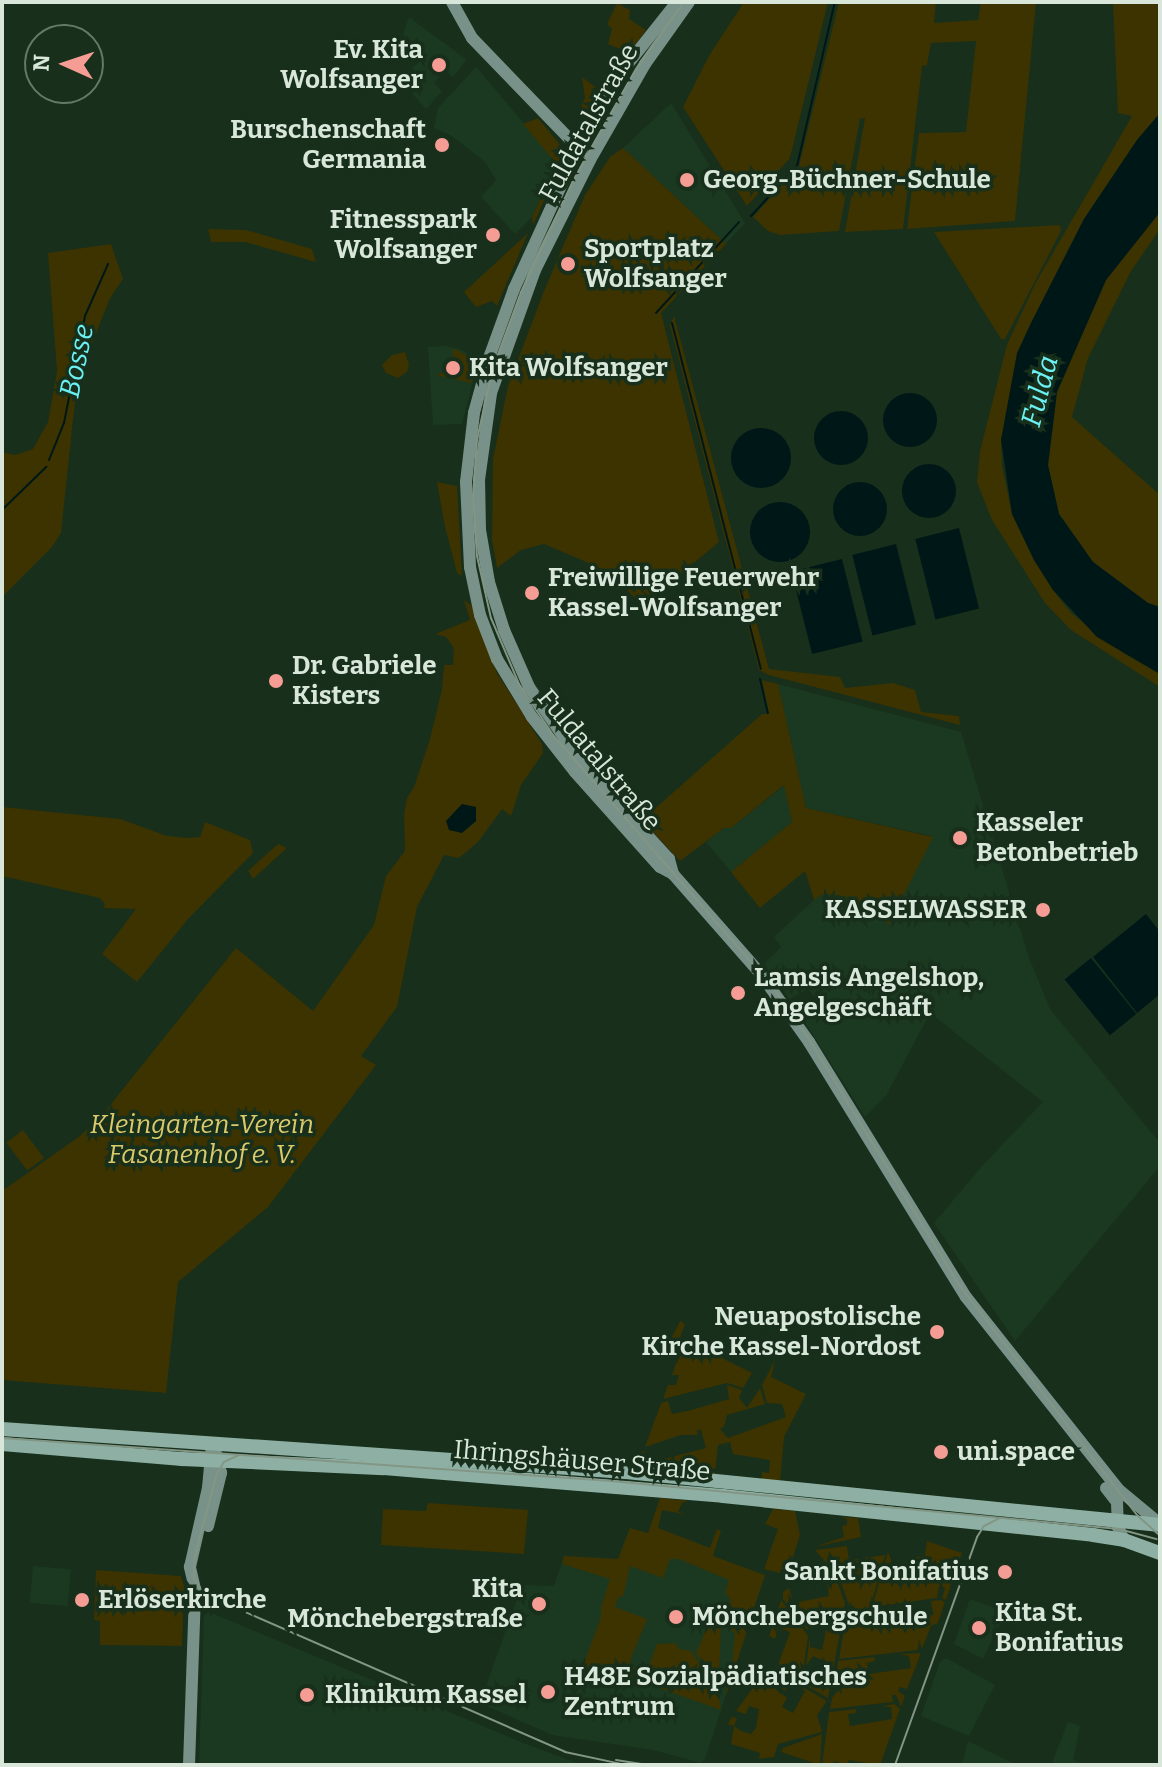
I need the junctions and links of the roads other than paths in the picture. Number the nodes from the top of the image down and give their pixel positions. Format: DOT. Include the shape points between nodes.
graph roads {
  1 [pos="452,2"];
  2 [pos="677,2"];
  3 [pos="689,2"];
  4 [pos="578,148"];
  5 [pos="590,160"];
  6 [pos="673,874"];
  7 [pos="1011,1356"];
  8 [pos="2,1429"];
  9 [pos="2,1444"];
  10 [pos="212,1444"];
  11 [pos="217,1465"];
  12 [pos="1117,1519"];
  13 [pos="1160,1524"];
  14 [pos="1124,1540"];
  15 [pos="1157,1552"];
  16 [pos="189,1765"];
  1 -- 4 [label="main road" via="472,38"];
  2 -- 4 [label="main road, Fuldatalstraße" via="620,74"];
  3 -- 5 [label="main road, Fuldatalstraße" via="645,64"];
  4 -- 5 [label="main road"];
  4 -- 6 [label="main road, Fuldatalstraße" via="514,289 480,386 467,472 470,567 487,636 532,717 660,867"];
  5 -- 6 [label="main road, Fuldatalstraße" via="535,270 497,370 480,449 480,530 496,609 529,687 565,742 669,859"];
  6 -- 7 [label="main road, Fuldatalstraße" via="787,1010 942,1261"];
  7 -- 12 [label="main road, Fuldatalstraße" via="1018,1373 1115,1498"];
  7 -- 13 [label="main road, Fuldatalstraße" via="1118,1489"];
  8 -- 10 [label="main road, Ihringshäuser Straße"];
  9 -- 11 [label="main road, Ihringshäuser Straße"];
  10 -- 11 [label="main road"];
  10 -- 12 [label="main road, Ihringshäuser Straße" via="572,1467"];
  11 -- 14 [label="main road, Ihringshäuser Straße" via="235,1461 388,1468 723,1496"];
  11 -- 16 [label="main road" via="190,1567 196,1586"];
  12 -- 13 [label="main road, Ihringshäuser Straße"];
  12 -- 14 [label="main road, Fuldatalstraße"];
  14 -- 15 [label="main road, Ihringshäuser Straße"];
}
